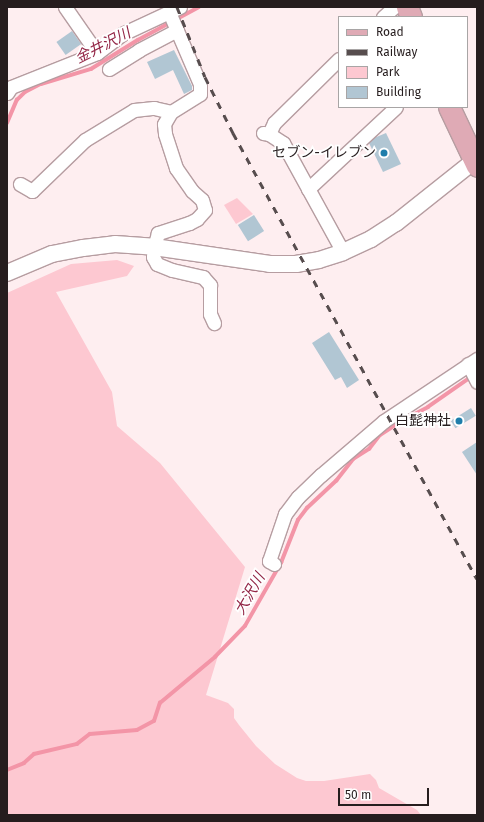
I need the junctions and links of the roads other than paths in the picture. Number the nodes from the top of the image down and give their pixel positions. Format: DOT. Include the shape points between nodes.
graph roads {
  1 [pos="65,7"];
  2 [pos="394,7"];
  3 [pos="384,16"];
  4 [pos="174,18"];
  5 [pos="97,53"];
  6 [pos="338,59"];
  7 [pos="109,69"];
  8 [pos="8,85"];
  9 [pos="395,108"];
  10 [pos="449,108"];
  11 [pos="171,112"];
  12 [pos="476,164"];
  13 [pos="20,184"];
  14 [pos="308,189"];
  15 [pos="154,247"];
  16 [pos="343,252"];
  17 [pos="7,273"];
  18 [pos="214,323"];
  19 [pos="472,362"];
  20 [pos="477,382"];
  21 [pos="274,564"];
  1 -- 5 [label="street"];
  2 -- 3 [label="street"];
  4 -- 5 [label="street" via="122,34"];
  4 -- 7 [label="street" via="139,50"];
  4 -- 11 [label="street" via="200,84 200,94"];
  5 -- 8 [label="street"];
  6 -- 14 [label="street" via="266,134 283,143"];
  9 -- 14 [label="street"];
  10 -- 12 [label="main road"];
  11 -- 13 [label="street" via="154,108 134,110 86,140 32,191"];
  11 -- 15 [label="street" via="164,124 176,168 192,191 202,200 205,210 189,224 158,233"];
  12 -- 16 [label="street" via="396,223"];
  14 -- 16 [label="street"];
  15 -- 16 [label="street" via="270,264 296,264"];
  15 -- 17 [label="street" via="115,244 83,248 52,254"];
  15 -- 18 [label="street" via="153,257 157,264 204,277 210,285 210,314"];
  19 -- 20 [label="street"];
  19 -- 21 [label="street" via="384,421 298,497 285,514 269,561"];
}
